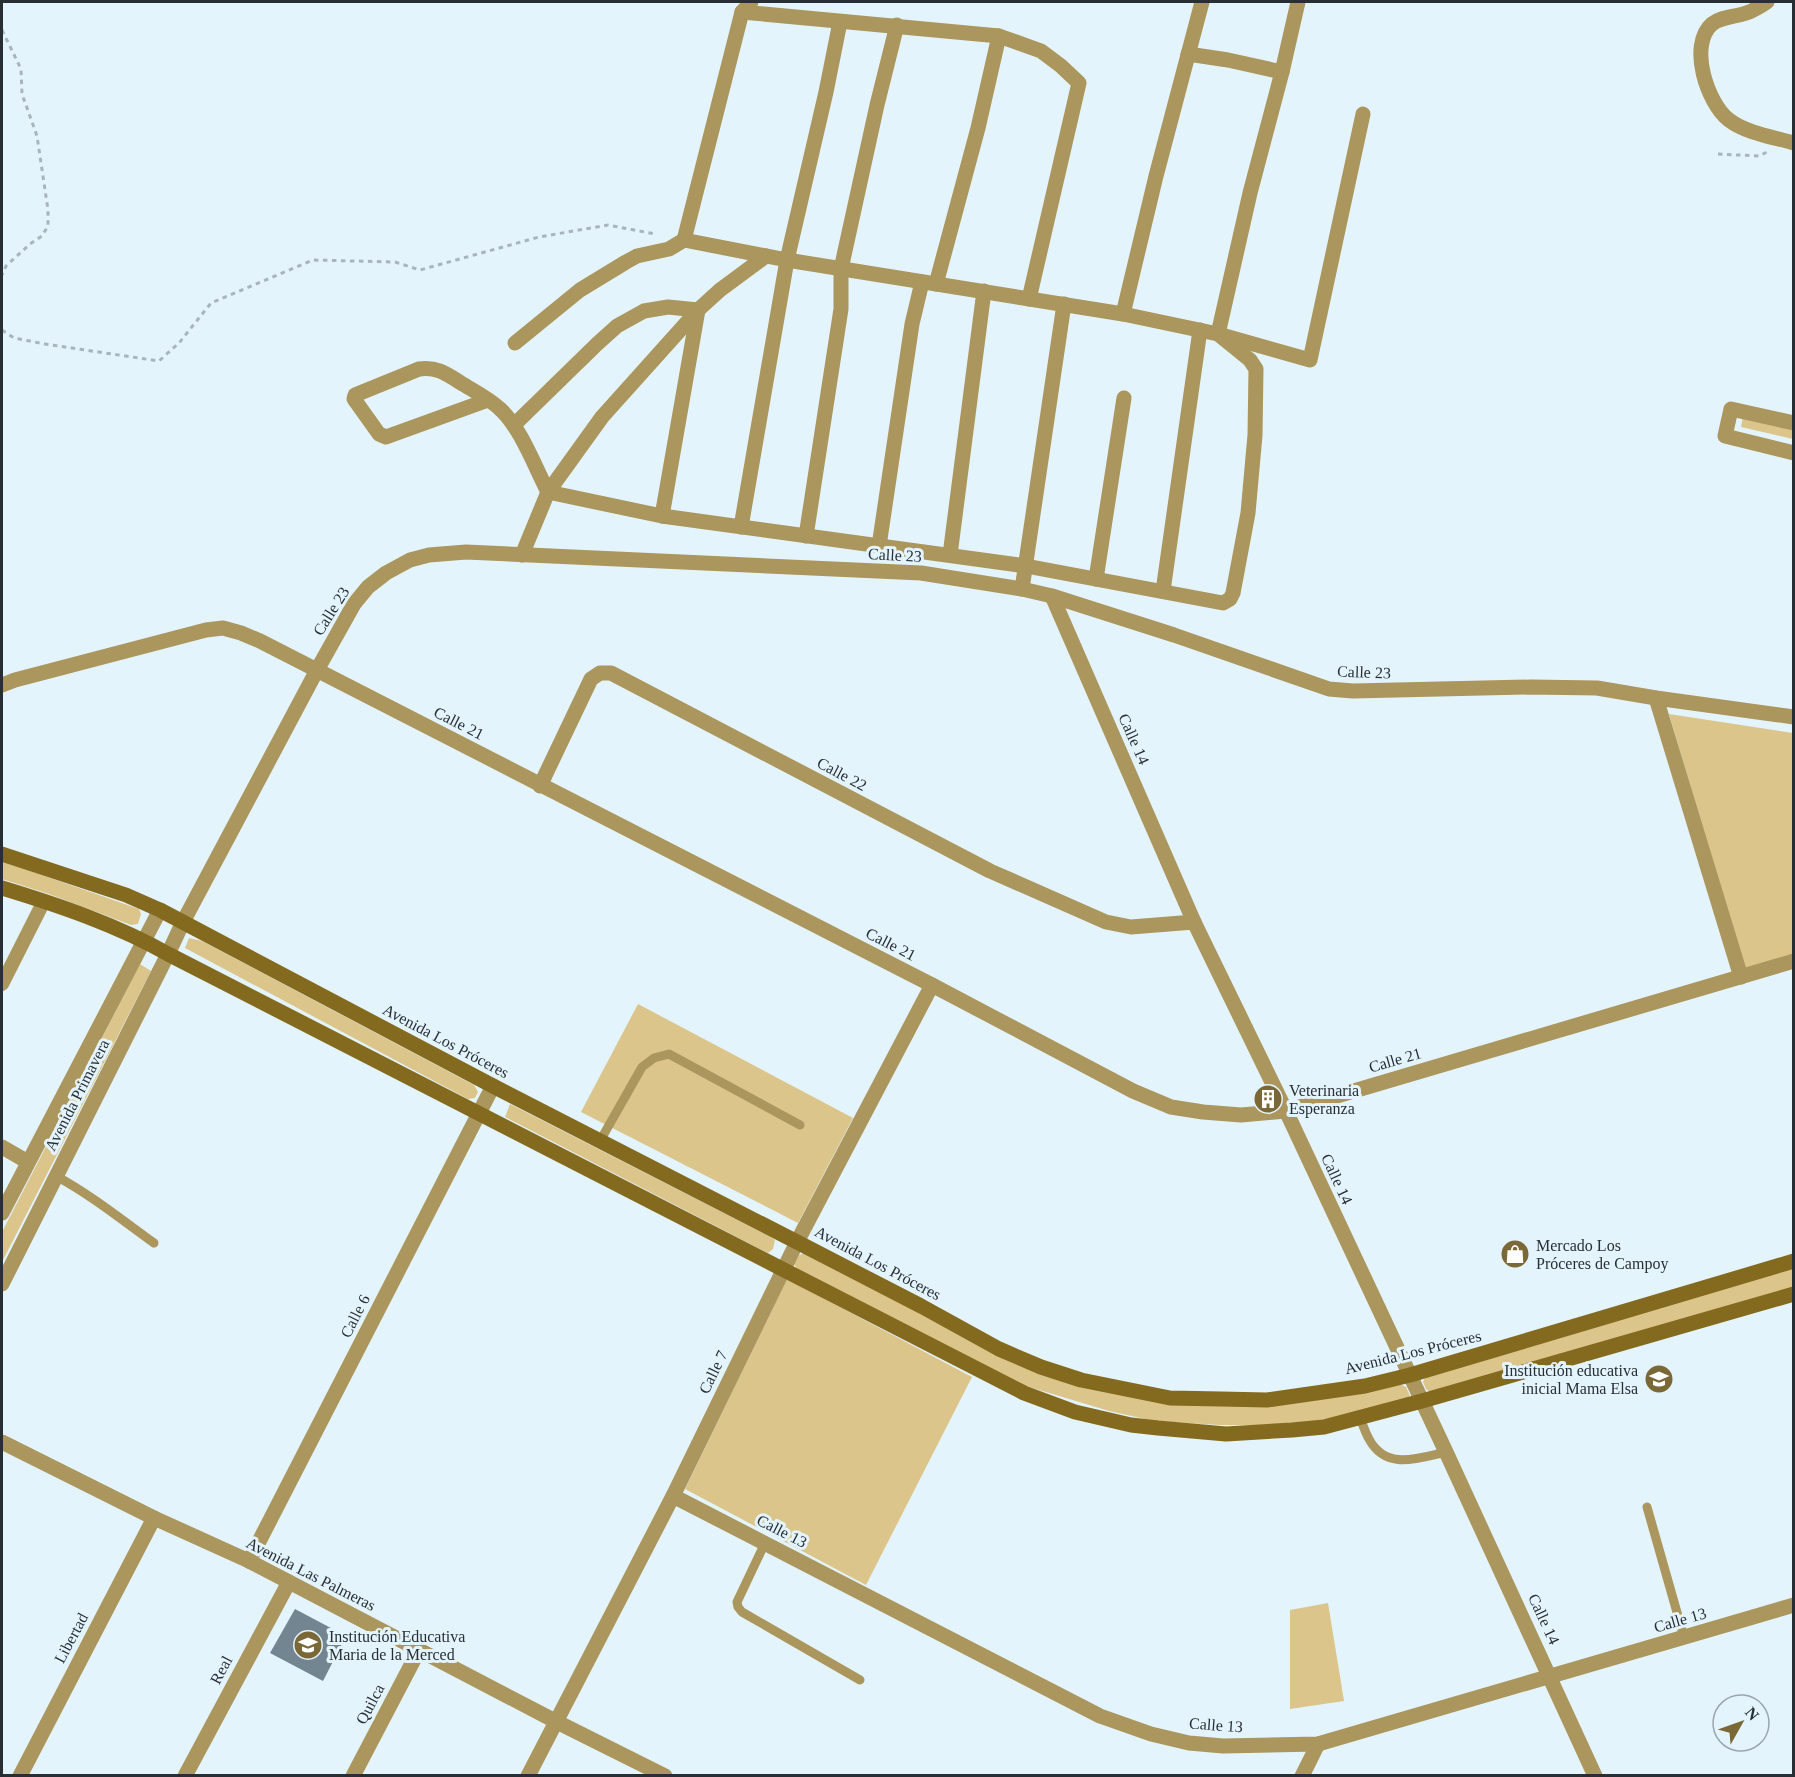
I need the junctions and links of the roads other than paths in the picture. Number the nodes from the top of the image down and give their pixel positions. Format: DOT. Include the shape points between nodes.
graph roads {
  1 [pos="1202,2"];
  2 [pos="1298,2"];
  3 [pos="1767,2"];
  4 [pos="747,7"];
  5 [pos="840,22"];
  6 [pos="897,25"];
  7 [pos="999,36"];
  8 [pos="1188,54"];
  9 [pos="1282,72"];
  10 [pos="1363,114"];
  11 [pos="1794,143"];
  12 [pos="684,240"];
  13 [pos="766,256"];
  14 [pos="787,260"];
  15 [pos="841,269"];
  16 [pos="929,283"];
  17 [pos="984,291"];
  18 [pos="1029,298"];
  19 [pos="1064,304"];
  20 [pos="698,310"];
  21 [pos="1123,314"];
  22 [pos="1200,330"];
  23 [pos="1218,334"];
  24 [pos="515,343"];
  25 [pos="1124,398"];
  26 [pos="488,400"];
  27 [pos="1794,423"];
  28 [pos="514,425"];
  29 [pos="1794,453"];
  30 [pos="548,492"];
  31 [pos="662,516"];
  32 [pos="741,527"];
  33 [pos="806,536"];
  34 [pos="879,546"];
  35 [pos="522,555"];
  36 [pos="950,555"];
  37 [pos="1026,566"];
  38 [pos="1096,579"];
  39 [pos="1022,589"];
  40 [pos="1163,591"];
  41 [pos="1052,596"];
  42 [pos="317,670"];
  43 [pos="2,685"];
  44 [pos="1656,698"];
  45 [pos="1794,717"];
  46 [pos="540,786"];
  47 [pos="2,854"];
  48 [pos="2,888"];
  49 [pos="44,901"];
  50 [pos="160,910"];
  51 [pos="183,922"];
  52 [pos="1194,922"];
  53 [pos="144,940"];
  54 [pos="168,954"];
  55 [pos="1794,961"];
  56 [pos="1741,977"];
  57 [pos="2,984"];
  58 [pos="932,985"];
  59 [pos="493,1086"];
  60 [pos="1286,1112"];
  61 [pos="479,1114"];
  62 [pos="800,1125"];
  63 [pos="600,1141"];
  64 [pos="2,1148"];
  65 [pos="28,1162"];
  66 [pos="56,1176"];
  67 [pos="2,1213"];
  68 [pos="797,1242"];
  69 [pos="154,1243"];
  70 [pos="1794,1261"];
  71 [pos="783,1269"];
  72 [pos="2,1284"];
  73 [pos="1794,1293"];
  74 [pos="1410,1375"];
  75 [pos="1422,1401"];
  76 [pos="1359,1417"];
  77 [pos="2,1442"];
  78 [pos="1446,1452"];
  79 [pos="673,1496"];
  80 [pos="1647,1507"];
  81 [pos="154,1518"];
  82 [pos="765,1543"];
  83 [pos="249,1562"];
  84 [pos="289,1582"];
  85 [pos="1794,1605"];
  86 [pos="1684,1637"];
  87 [pos="419,1650"];
  88 [pos="1551,1677"];
  89 [pos="860,1680"];
  90 [pos="557,1722"];
  91 [pos="1318,1744"];
  92 [pos="20,1776"];
  93 [pos="185,1776"];
  94 [pos="353,1776"];
  95 [pos="528,1776"];
  96 [pos="665,1776"];
  97 [pos="1302,1776"];
  98 [pos="1595,1776"];
  1 -- 8 [label="street"];
  2 -- 9 [label="street"];
  3 -- 11 [label="street" via="1713,24 1702,41 1701,61 1710,94 1728,119"];
  4 -- 5 [label="street"];
  4 -- 12 [label="street"];
  5 -- 6 [label="street"];
  5 -- 14 [label="street"];
  6 -- 7 [label="street"];
  6 -- 15 [label="street"];
  7 -- 16 [label="street" via="978,128"];
  7 -- 18 [label="street" via="1041,51 1079,83"];
  8 -- 9 [label="street"];
  8 -- 21 [label="street"];
  9 -- 23 [label="street"];
  10 -- 23 [label="street" via="1310,360"];
  12 -- 13 [label="street"];
  12 -- 24 [label="street" via="669,249 637,256 580,290"];
  13 -- 14 [label="street"];
  13 -- 20 [label="street"];
  14 -- 15 [label="street"];
  14 -- 32 [label="street"];
  15 -- 16 [label="street"];
  15 -- 33 [label="street" via="841,309"];
  16 -- 17 [label="street"];
  16 -- 34 [label="street" via="912,324"];
  17 -- 18 [label="street"];
  17 -- 36 [label="street"];
  18 -- 19 [label="street"];
  19 -- 21 [label="street"];
  19 -- 37 [label="street"];
  20 -- 28 [label="street" via="668,307 644,311 617,327"];
  20 -- 30 [label="street" via="602,417"];
  20 -- 31 [label="street"];
  21 -- 22 [label="street"];
  22 -- 23 [label="street"];
  22 -- 40 [label="street"];
  23 -- 40 [label="street" via="1256,369 1256,435 1233,593 1223,603"];
  25 -- 38 [label="street"];
  26 -- 26 [label="street" via="386,436 380,434 354,399 355,395 428,367 440,370"];
  26 -- 28 [label="street"];
  27 -- 29 [label="street" via="1731,410 1725,436"];
  28 -- 30 [label="street"];
  30 -- 31 [label="street"];
  30 -- 35 [label="street"];
  31 -- 32 [label="street"];
  32 -- 33 [label="street"];
  33 -- 34 [label="street"];
  34 -- 36 [label="street"];
  35 -- 39 [label="street, Calle 23" via="921,573"];
  35 -- 42 [label="street, Calle 23" via="429,555 386,573 354,604"];
  36 -- 37 [label="street"];
  37 -- 38 [label="street"];
  37 -- 39 [label="street"];
  38 -- 40 [label="street"];
  39 -- 41 [label="street, Calle 23"];
  41 -- 44 [label="street, Calle 23" via="1329,689 1597,688"];
  41 -- 52 [label="street, Calle 14"];
  42 -- 43 [label="street, Calle 21" via="260,641 223,628"];
  42 -- 46 [label="street, Calle 21"];
  42 -- 51 [label="street, Calle 23"];
  44 -- 45 [label="street, Calle 23"];
  44 -- 56 [label="street"];
  46 -- 52 [label="street, Calle 22" via="591,679 600,673 611,673 990,871 1106,922 1131,927"];
  46 -- 58 [label="street, Calle 21"];
  47 -- 50 [label="main road, Avenida Los Próceres"];
  48 -- 49 [label="main road"];
  49 -- 53 [label="main road"];
  49 -- 57 [label="street"];
  50 -- 51 [label="main road, Avenida Los Próceres"];
  50 -- 53 [label="street, Avenida Primavera"];
  51 -- 54 [label="street, Avenida Primavera"];
  51 -- 59 [label="main road, Avenida Los Próceres"];
  52 -- 60 [label="street, Calle 14"];
  53 -- 54 [label="main road"];
  53 -- 65 [label="street, Avenida Primavera"];
  54 -- 61 [label="main road"];
  54 -- 66 [label="street, Avenida Primavera"];
  55 -- 56 [label="street, Calle 21"];
  56 -- 60 [label="street, Calle 21"];
  58 -- 60 [label="street, Calle 21" via="1133,1091 1171,1107 1241,1114"];
  58 -- 68 [label="street, Calle 7"];
  59 -- 61 [label="street, Calle 6"];
  59 -- 63 [label="main road, Avenida Los Próceres"];
  60 -- 74 [label="street, Calle 14"];
  61 -- 71 [label="main road"];
  61 -- 83 [label="street, Calle 6"];
  62 -- 63 [label="lane" via="669,1054 642,1067"];
  63 -- 68 [label="main road, Avenida Los Próceres"];
  64 -- 65 [label="street"];
  65 -- 67 [label="street, Avenida Primavera"];
  66 -- 69 [label="lane"];
  66 -- 72 [label="street, Avenida Primavera"];
  68 -- 71 [label="street, Calle 7"];
  68 -- 74 [label="main road, Avenida Los Próceres" via="999,1349 1081,1380 1170,1398 1267,1400 1365,1386"];
  70 -- 74 [label="main road, Avenida Los Próceres"];
  71 -- 76 [label="main road" via="1024,1393 1075,1412 1131,1425 1226,1434 1324,1427"];
  71 -- 79 [label="street, Calle 7"];
  73 -- 75 [label="main road"];
  74 -- 75 [label="street, Calle 14"];
  75 -- 76 [label="main road"];
  75 -- 78 [label="street, Calle 14"];
  76 -- 78 [label="lane" via="1370,1441 1381,1454 1396,1461"];
  77 -- 81 [label="street, Avenida Las Palmeras"];
  78 -- 88 [label="street, Calle 14"];
  79 -- 82 [label="street, Calle 13"];
  79 -- 90 [label="street, Calle 7"];
  80 -- 86 [label="lane"];
  81 -- 83 [label="street, Avenida Las Palmeras"];
  81 -- 92 [label="street, Libertad"];
  82 -- 89 [label="lane" via="738,1607"];
  82 -- 91 [label="street, Calle 13" via="1111,1720 1189,1743"];
  83 -- 84 [label="street, Avenida Las Palmeras"];
  84 -- 87 [label="street, Avenida Las Palmeras"];
  84 -- 93 [label="street, Real"];
  85 -- 86 [label="street, Calle 13"];
  86 -- 88 [label="street, Calle 13"];
  87 -- 90 [label="street, Avenida Las Palmeras"];
  87 -- 94 [label="street, Quilca"];
  88 -- 91 [label="street, Calle 13"];
  88 -- 98 [label="street, Calle 14"];
  90 -- 95 [label="street, Calle 7"];
  90 -- 96 [label="street, Avenida Las Palmeras"];
  91 -- 97 [label="street"];
}
